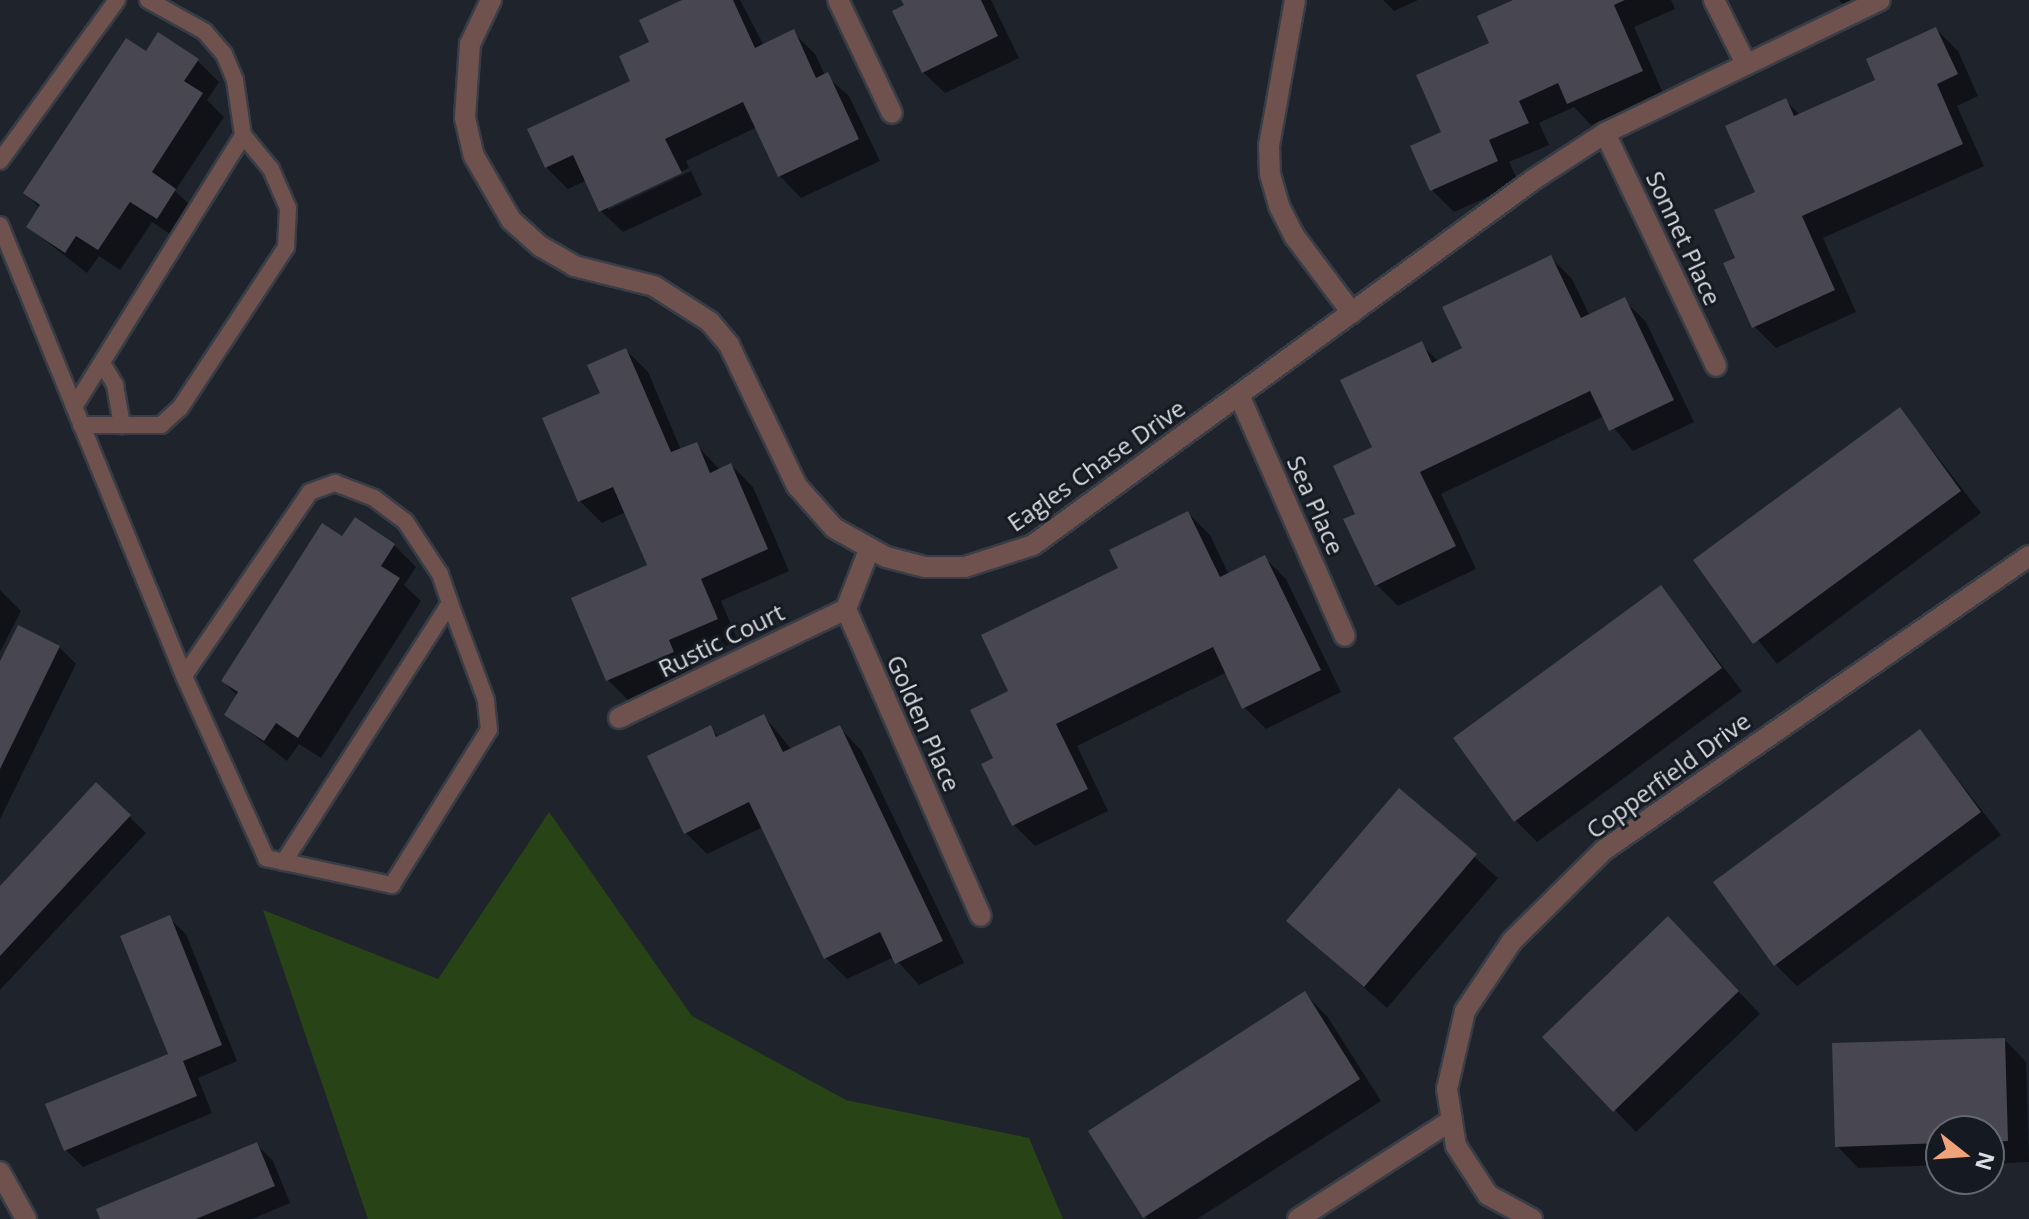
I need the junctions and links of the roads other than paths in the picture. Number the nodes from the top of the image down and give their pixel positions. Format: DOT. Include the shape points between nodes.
graph roads {
  1 [pos="117,0"];
  2 [pos="148,0"];
  3 [pos="491,0"];
  4 [pos="838,0"];
  5 [pos="1295,0"];
  6 [pos="1714,0"];
  7 [pos="1880,0"];
  8 [pos="1746,64"];
  9 [pos="892,113"];
  10 [pos="1605,133"];
  11 [pos="243,135"];
  12 [pos="0,161"];
  13 [pos="0,225"];
  14 [pos="1352,313"];
  15 [pos="102,363"];
  16 [pos="1716,366"];
  17 [pos="1239,395"];
  18 [pos="74,407"];
  19 [pos="81,425"];
  20 [pos="122,425"];
  21 [pos="869,550"];
  22 [pos="2029,556"];
  23 [pos="450,603"];
  24 [pos="846,609"];
  25 [pos="1345,636"];
  26 [pos="184,676"];
  27 [pos="619,718"];
  28 [pos="284,862"];
  29 [pos="981,916"];
  30 [pos="1452,1120"];
  31 [pos="0,1172"];
  32 [pos="1504,1214"];
  33 [pos="26,1219"];
  34 [pos="1298,1219"];
  35 [pos="1532,1219"];
  1 -- 12 [label="lane"];
  2 -- 11 [label="lane" via="204,31 224,54 235,80"];
  3 -- 21 [label="street, Eagles Chase Drive" via="470,44 464,82 474,156 490,191 540,246 574,266 654,286 710,322 729,345 797,486 834,528"];
  4 -- 9 [label="street"];
  5 -- 14 [label="street" via="1269,146 1270,174 1295,237"];
  6 -- 8 [label="street"];
  7 -- 8 [label="street, Eagles Chase Drive"];
  8 -- 10 [label="street, Eagles Chase Drive"];
  10 -- 14 [label="street, Eagles Chase Drive"];
  10 -- 16 [label="street, Sonnet Place"];
  11 -- 15 [label="lane"];
  11 -- 20 [label="lane" via="271,169 288,208 286,247 180,408 161,425"];
  13 -- 18 [label="lane"];
  14 -- 17 [label="street, Eagles Chase Drive"];
  15 -- 18 [label="lane"];
  15 -- 20 [label="lane" via="115,385"];
  17 -- 21 [label="street, Eagles Chase Drive" via="1033,545 1002,559 965,567 925,567"];
  17 -- 25 [label="street, Sea Place"];
  18 -- 19 [label="lane"];
  19 -- 20 [label="lane"];
  19 -- 26 [label="lane"];
  21 -- 24 [label="street"];
  22 -- 30 [label="street, Copperfield Drive" via="1604,850 1512,941 1465,1011 1447,1089"];
  23 -- 26 [label="lane" via="434,562 405,521 374,498 335,483 310,492"];
  23 -- 28 [label="lane"];
  23 -- 28 [label="lane" via="486,700 489,730 392,885"];
  24 -- 27 [label="street, Rustic Court"];
  24 -- 29 [label="street, Golden Place"];
  26 -- 28 [label="lane" via="266,858"];
  30 -- 32 [label="street, Copperfield Drive" via="1456,1146"];
  30 -- 34 [label="street"];
  31 -- 33 [label="street"];
  32 -- 35 [label="street, Copperfield Drive"];
}
